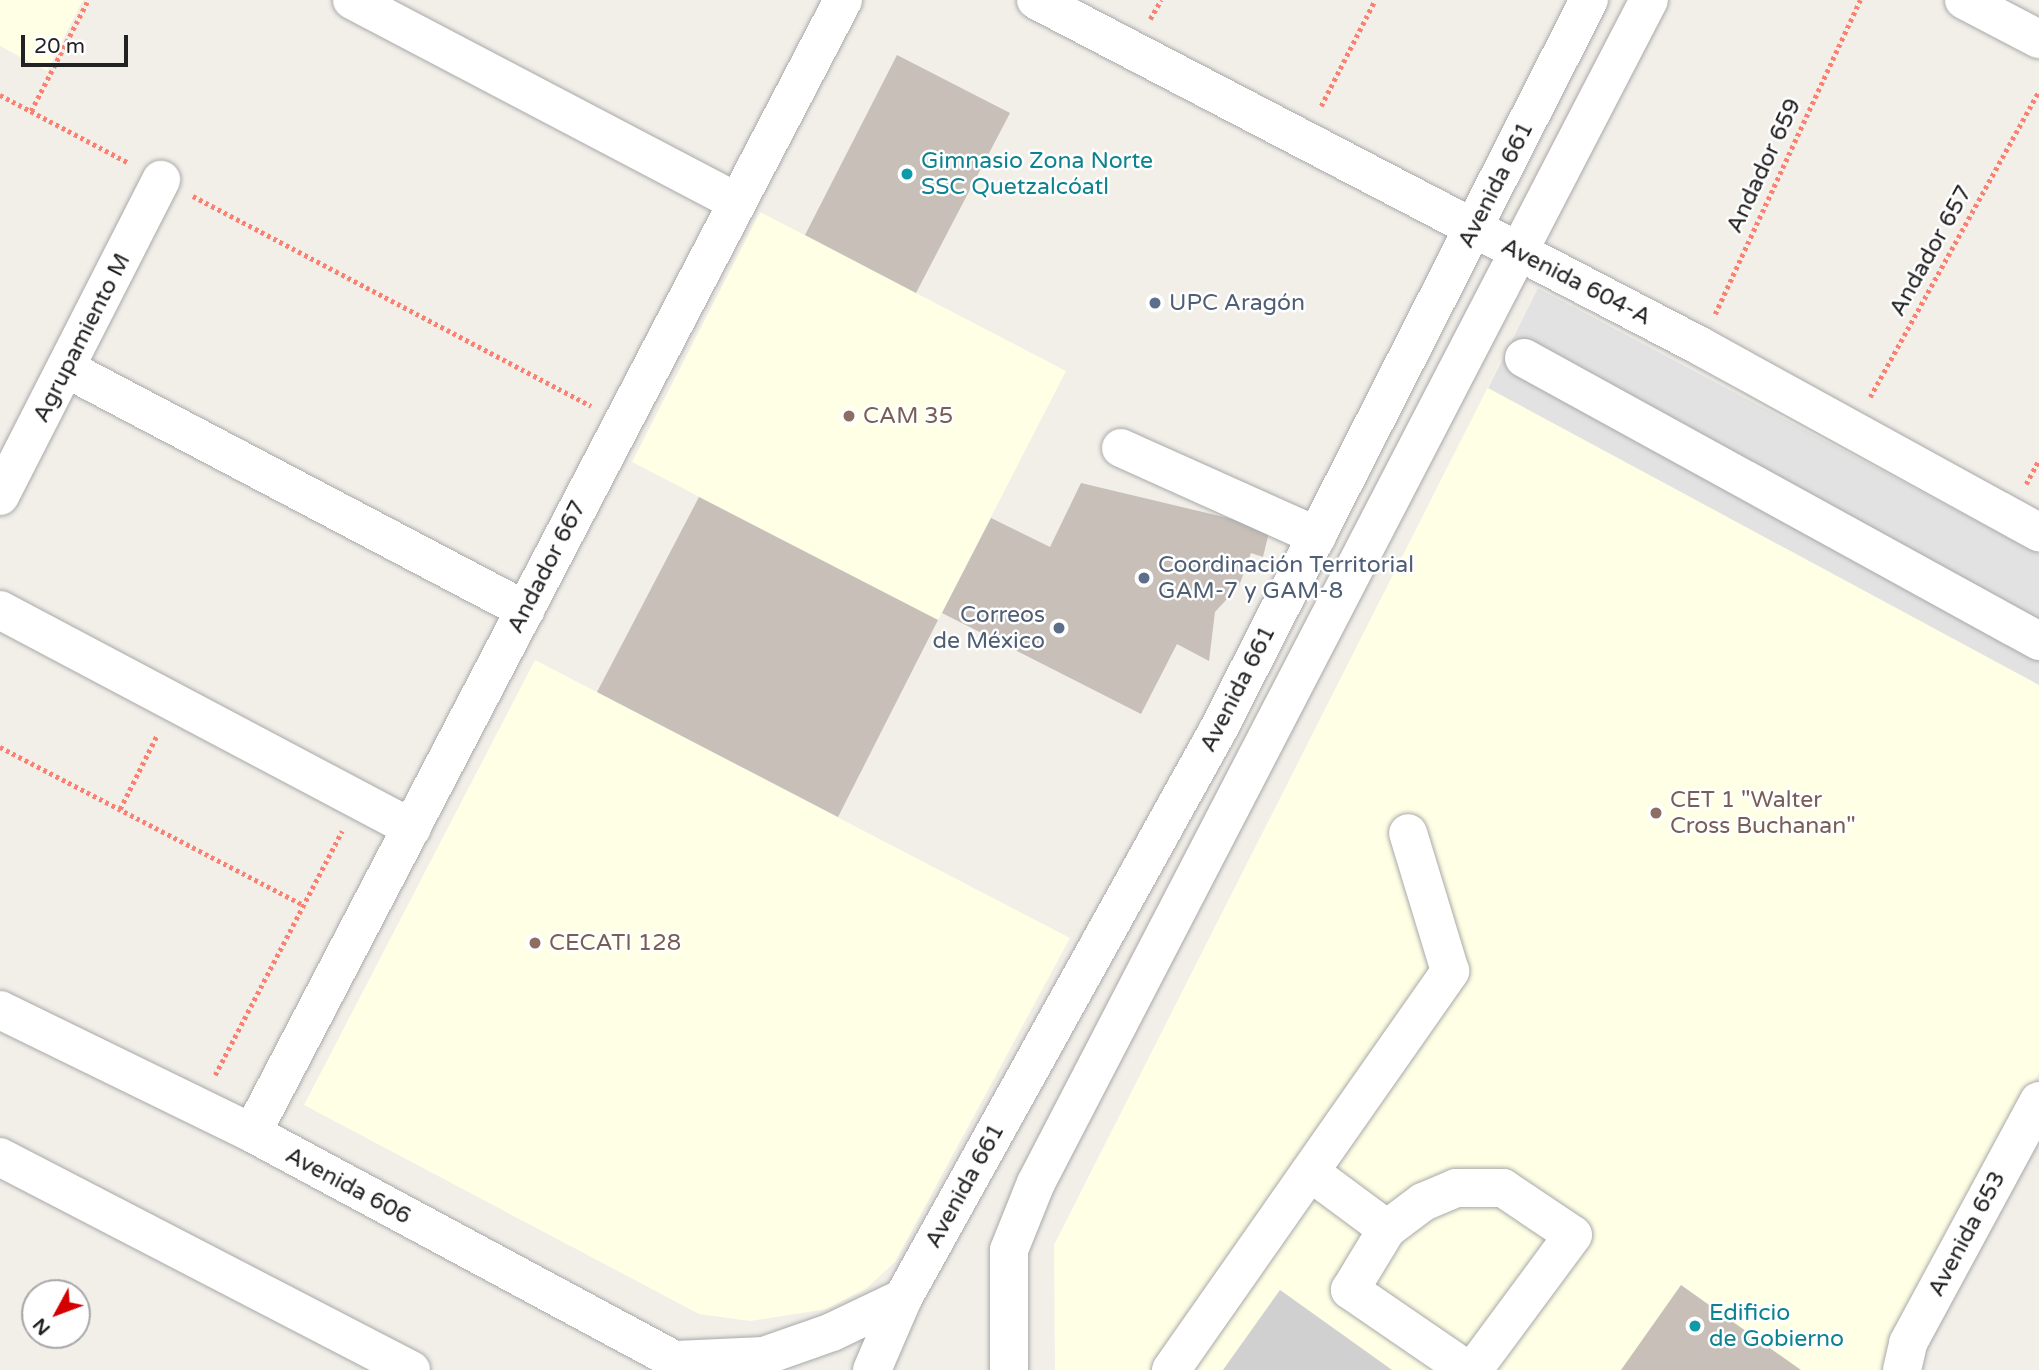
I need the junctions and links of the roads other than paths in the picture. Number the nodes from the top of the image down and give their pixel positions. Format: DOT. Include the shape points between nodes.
graph roads {
  1 [pos="352,0"];
  2 [pos="843,0"];
  3 [pos="1036,0"];
  4 [pos="1589,0"];
  5 [pos="1650,0"];
  6 [pos="1964,0"];
  7 [pos="2039,39"];
  8 [pos="161,180"];
  9 [pos="735,201"];
  10 [pos="1474,230"];
  11 [pos="1519,252"];
  12 [pos="1524,358"];
  13 [pos="67,369"];
  14 [pos="1402,369"];
  15 [pos="1443,391"];
  16 [pos="1121,448"];
  17 [pos="0,496"];
  18 [pos="2039,531"];
  19 [pos="1317,536"];
  20 [pos="0,610"];
  21 [pos="525,610"];
  22 [pos="2039,641"];
  23 [pos="412,828"];
  24 [pos="1408,833"];
  25 [pos="0,1010"];
  26 [pos="2039,1101"];
  27 [pos="252,1133"];
  28 [pos="0,1157"];
  29 [pos="1310,1172"];
  30 [pos="1387,1229"];
  31 [pos="903,1298"];
  32 [pos="684,1365"];
  33 [pos="411,1370"];
  34 [pos="872,1370"];
  35 [pos="1009,1370"];
  36 [pos="1171,1370"];
  37 [pos="1467,1370"];
  38 [pos="1474,1370"];
  39 [pos="1902,1370"];
  1 -- 9 [label="street"];
  2 -- 9 [label="street, Andador 667"];
  3 -- 10 [label="street, Avenida 604-A"];
  4 -- 10 [label="street, Avenida 661"];
  5 -- 11 [label="street, Avenida 661"];
  6 -- 7 [label="street"];
  8 -- 13 [label="street, Agrupamiento M"];
  9 -- 21 [label="street, Andador 667"];
  10 -- 11 [label="street, Avenida 604-A"];
  10 -- 14 [label="street, Avenida 661"];
  11 -- 15 [label="street, Avenida 661"];
  11 -- 18 [label="street, Avenida 604-A"];
  12 -- 22 [label="street"];
  13 -- 17 [label="street, Agrupamiento M"];
  13 -- 21 [label="street"];
  14 -- 15 [label="street"];
  14 -- 19 [label="street, Avenida 661"];
  15 -- 35 [label="street, Avenida 661" via="1036,1183 1009,1250"];
  16 -- 19 [label="street"];
  19 -- 31 [label="street, Avenida 661" via="1218,730"];
  20 -- 23 [label="street"];
  21 -- 23 [label="street, Andador 667"];
  23 -- 27 [label="street, Andador 667"];
  24 -- 29 [label="street" via="1450,971"];
  25 -- 27 [label="street, Avenida 606"];
  26 -- 39 [label="street, Avenida 653" via="1908,1343"];
  27 -- 32 [label="street, Avenida 606"];
  28 -- 33 [label="street"];
  29 -- 30 [label="street"];
  29 -- 36 [label="street"];
  30 -- 37 [label="street" via="1350,1290"];
  30 -- 38 [label="street" via="1423,1202 1455,1188 1503,1188 1573,1235"];
  31 -- 32 [label="street" via="832,1332 764,1356"];
  31 -- 34 [label="street, Avenida 661"];
}
